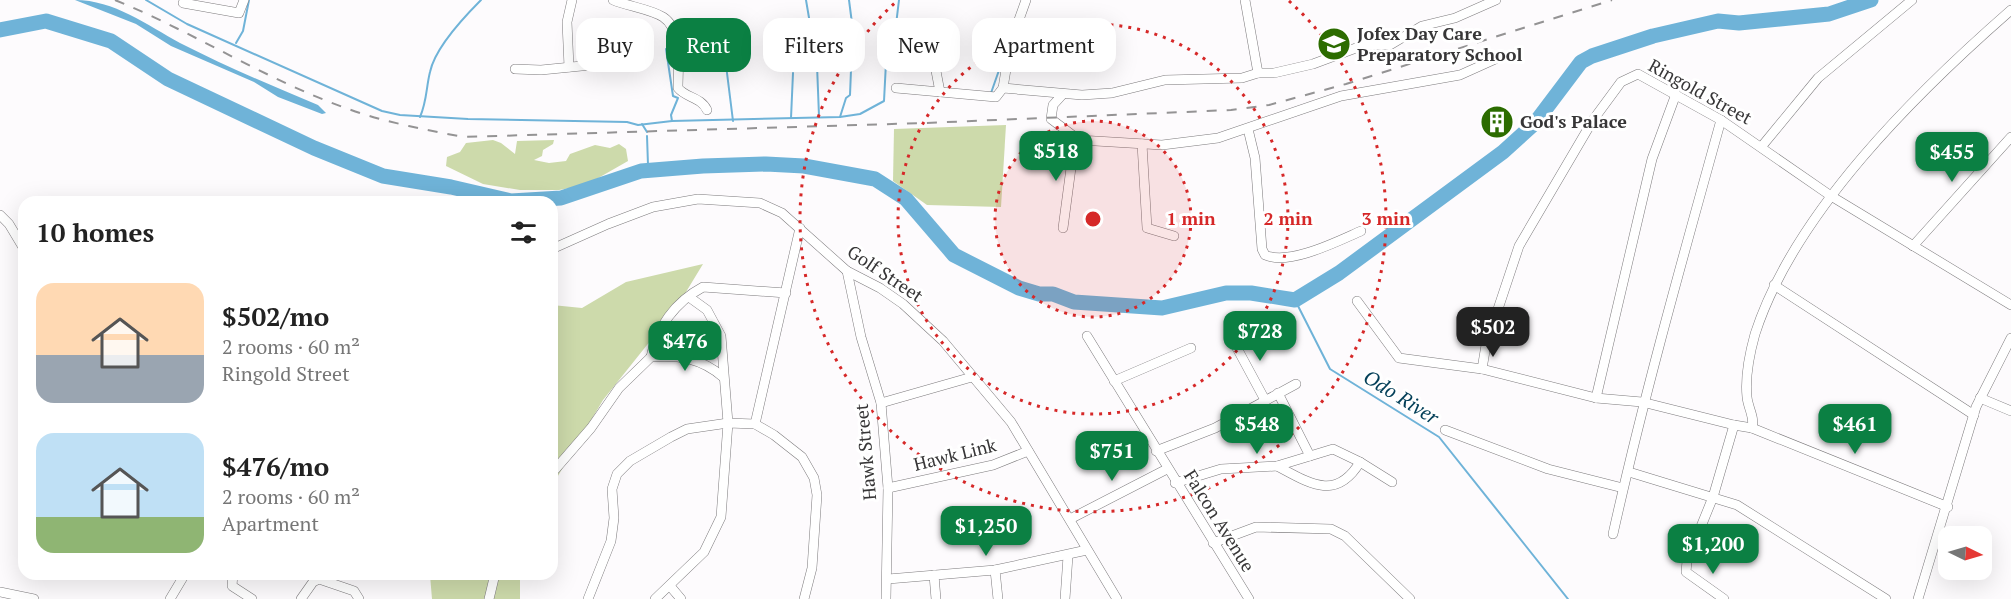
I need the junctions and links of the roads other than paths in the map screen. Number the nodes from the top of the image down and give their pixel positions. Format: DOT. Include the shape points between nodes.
graph roads {
  1 [pos="244,0"];
  2 [pos="572,0"];
  3 [pos="613,0"];
  4 [pos="1026,0"];
  5 [pos="1245,0"];
  6 [pos="1496,0"];
  7 [pos="1912,0"];
  8 [pos="183,3"];
  9 [pos="2011,10"];
  10 [pos="666,19"];
  11 [pos="1500,57"];
  12 [pos="576,66"];
  13 [pos="569,67"];
  14 [pos="515,69"];
  15 [pos="678,72"];
  16 [pos="936,72"];
  17 [pos="1258,73"];
  18 [pos="896,88"];
  19 [pos="1003,88"];
  20 [pos="940,93"];
  21 [pos="1063,93"];
  22 [pos="1676,94"];
  23 [pos="707,110"];
  24 [pos="1721,120"];
  25 [pos="1248,129"];
  26 [pos="2011,137"];
  27 [pos="1074,138"];
  28 [pos="1142,144"];
  29 [pos="1762,146"];
  30 [pos="1831,196"];
  31 [pos="0,215"];
  32 [pos="800,228"];
  33 [pos="1063,228"];
  34 [pos="1361,231"];
  35 [pos="1174,236"];
  36 [pos="18,239"];
  37 [pos="558,246"];
  38 [pos="1913,246"];
  39 [pos="847,271"];
  40 [pos="1774,285"];
  41 [pos="786,293"];
  42 [pos="689,297"];
  43 [pos="1357,301"];
  44 [pos="2011,306"];
  45 [pos="1087,336"];
  46 [pos="1231,337"];
  47 [pos="2011,338"];
  48 [pos="1191,348"];
  49 [pos="651,357"];
  50 [pos="1482,369"];
  51 [pos="972,376"];
  52 [pos="723,377"];
  53 [pos="1114,381"];
  54 [pos="1296,384"];
  55 [pos="1278,393"];
  56 [pos="1596,398"];
  57 [pos="1980,398"];
  58 [pos="1265,400"];
  59 [pos="1642,402"];
  60 [pos="880,403"];
  61 [pos="2011,411"];
  62 [pos="1974,415"];
  63 [pos="728,423"];
  64 [pos="755,424"];
  65 [pos="1734,425"];
  66 [pos="1752,428"];
  67 [pos="1445,430"];
  68 [pos="1028,451"];
  69 [pos="1156,451"];
  70 [pos="1310,456"];
  71 [pos="1360,462"];
  72 [pos="558,466"];
  73 [pos="1277,466"];
  74 [pos="1167,469"];
  75 [pos="1629,472"];
  76 [pos="1392,482"];
  77 [pos="1175,483"];
  78 [pos="888,488"];
  79 [pos="1623,488"];
  80 [pos="1713,497"];
  81 [pos="1948,507"];
  82 [pos="1070,519"];
  83 [pos="1613,534"];
  84 [pos="1213,543"];
  85 [pos="1087,550"];
  86 [pos="1068,556"];
  87 [pos="995,570"];
  88 [pos="934,575"];
  89 [pos="888,579"];
  90 [pos="181,580"];
  91 [pos="232,580"];
  92 [pos="317,580"];
  93 [pos="322,580"];
  94 [pos="494,580"];
  95 [pos="670,586"];
  96 [pos="0,592"];
  97 [pos="34,599"];
  98 [pos="170,599"];
  99 [pos="252,599"];
  100 [pos="301,599"];
  101 [pos="359,599"];
  102 [pos="489,599"];
  103 [pos="588,599"];
  104 [pos="656,599"];
  105 [pos="681,599"];
  106 [pos="804,599"];
  107 [pos="886,599"];
  108 [pos="936,599"];
  109 [pos="998,599"];
  110 [pos="1065,599"];
  111 [pos="1117,599"];
  112 [pos="1249,599"];
  113 [pos="1410,599"];
  114 [pos="1724,599"];
  115 [pos="1886,599"];
  116 [pos="1918,599"];
  1 -- 8 [label="street" via="239,13"];
  2 -- 13 [label="street" via="567,22"];
  3 -- 10 [label="street"];
  4 -- 19 [label="street" via="1010,45"];
  5 -- 17 [label="street"];
  6 -- 17 [label="street" via="1455,18 1415,29 1390,45 1364,45 1313,64"];
  7 -- 29 [label="street" via="1818,78"];
  9 -- 30 [label="street" via="1940,73"];
  11 -- 25 [label="street" via="1460,75 1341,96"];
  12 -- 13 [label="street"];
  13 -- 14 [label="street"];
  15 -- 23 [label="street" via="678,88 703,102"];
  16 -- 20 [label="street"];
  17 -- 21 [label="street" via="1242,78 1165,80 1113,93"];
  18 -- 20 [label="street"];
  19 -- 20 [label="street" via="991,99"];
  19 -- 21 [label="street"];
  21 -- 27 [label="street" via="1053,105 1051,119"];
  22 -- 24 [label="street, Ringold Street"];
  22 -- 50 [label="street, Ringold Street" via="1638,74 1632,75 1621,82 1593,120 1519,246 1486,345"];
  22 -- 56 [label="street" via="1652,159"];
  24 -- 29 [label="street, Ringold Street"];
  24 -- 59 [label="street"];
  25 -- 28 [label="street" via="1218,138"];
  25 -- 34 [label="street" via="1255,158 1265,255 1279,258 1308,252"];
  26 -- 38 [label="street"];
  27 -- 28 [label="street"];
  27 -- 33 [label="street"];
  28 -- 35 [label="street" via="1147,228"];
  29 -- 30 [label="street, Ringold Street"];
  30 -- 38 [label="street, Ringold Street"];
  30 -- 40 [label="street"];
  31 -- 36 [label="street"];
  32 -- 37 [label="street, Golf Street" via="782,213 760,203 698,199 653,207"];
  32 -- 39 [label="street, Golf Street"];
  32 -- 41 [label="street"];
  38 -- 44 [label="street, Ringold Street"];
  39 -- 51 [label="street, Golf Street" via="903,304 943,341"];
  39 -- 60 [label="street, Hawk Street"];
  40 -- 62 [label="street"];
  40 -- 66 [label="street" via="1755,336 1747,383"];
  41 -- 42 [label="street" via="710,286"];
  41 -- 64 [label="street"];
  42 -- 49 [label="street" via="673,310 658,331"];
  42 -- 52 [label="street" via="717,325"];
  43 -- 50 [label="street" via="1395,357"];
  45 -- 53 [label="street, Falcon Avenue"];
  46 -- 58 [label="street"];
  47 -- 57 [label="street"];
  48 -- 53 [label="street"];
  49 -- 52 [label="street" via="695,360"];
  49 -- 72 [label="street" via="619,388"];
  50 -- 56 [label="street"];
  51 -- 60 [label="street"];
  51 -- 68 [label="street, Golf Street" via="1011,422"];
  52 -- 63 [label="street"];
  53 -- 69 [label="street, Falcon Avenue"];
  54 -- 55 [label="street"];
  55 -- 58 [label="street"];
  55 -- 70 [label="street"];
  56 -- 59 [label="street"];
  57 -- 61 [label="street"];
  57 -- 62 [label="street"];
  58 -- 69 [label="street" via="1215,428"];
  59 -- 65 [label="street"];
  59 -- 75 [label="street"];
  60 -- 78 [label="street, Hawk Street"];
  62 -- 81 [label="street"];
  63 -- 64 [label="street"];
  63 -- 95 [label="street" via="721,517 716,533 704,552"];
  63 -- 103 [label="street" via="687,429 630,461 617,474 612,489 611,542"];
  64 -- 106 [label="street" via="802,457 814,478 817,495 813,568"];
  65 -- 66 [label="street"];
  65 -- 80 [label="street"];
  66 -- 81 [label="street"];
  67 -- 79 [label="street" via="1548,469"];
  68 -- 78 [label="street, Hawk Link" via="993,465"];
  68 -- 82 [label="street, Golf Street"];
  69 -- 74 [label="street, Falcon Avenue"];
  70 -- 71 [label="street" via="1333,449"];
  70 -- 73 [label="street"];
  71 -- 73 [label="street" via="1350,478 1328,487"];
  71 -- 76 [label="street"];
  73 -- 77 [label="street" via="1221,469"];
  74 -- 77 [label="street, Falcon Avenue"];
  74 -- 82 [label="street"];
  75 -- 79 [label="street"];
  75 -- 80 [label="street"];
  77 -- 84 [label="street, Falcon Avenue"];
  78 -- 89 [label="street, Hawk Street"];
  79 -- 83 [label="street"];
  80 -- 114 [label="street" via="1686,572"];
  80 -- 115 [label="street" via="1737,505"];
  81 -- 116 [label="street"];
  82 -- 85 [label="street, Golf Street"];
  84 -- 112 [label="street, Falcon Avenue"];
  84 -- 113 [label="street" via="1256,527 1331,529 1345,536"];
  85 -- 86 [label="street"];
  85 -- 111 [label="street, Golf Street"];
  86 -- 87 [label="street"];
  86 -- 110 [label="street"];
  87 -- 88 [label="street"];
  87 -- 109 [label="street"];
  88 -- 89 [label="street"];
  88 -- 108 [label="street"];
  89 -- 107 [label="street, Hawk Street"];
  90 -- 98 [label="street"];
  91 -- 99 [label="street" via="232,586"];
  92 -- 100 [label="street"];
  93 -- 101 [label="street" via="354,591"];
  94 -- 102 [label="street"];
  95 -- 104 [label="street"];
  95 -- 105 [label="street"];
  96 -- 97 [label="street"];
}
